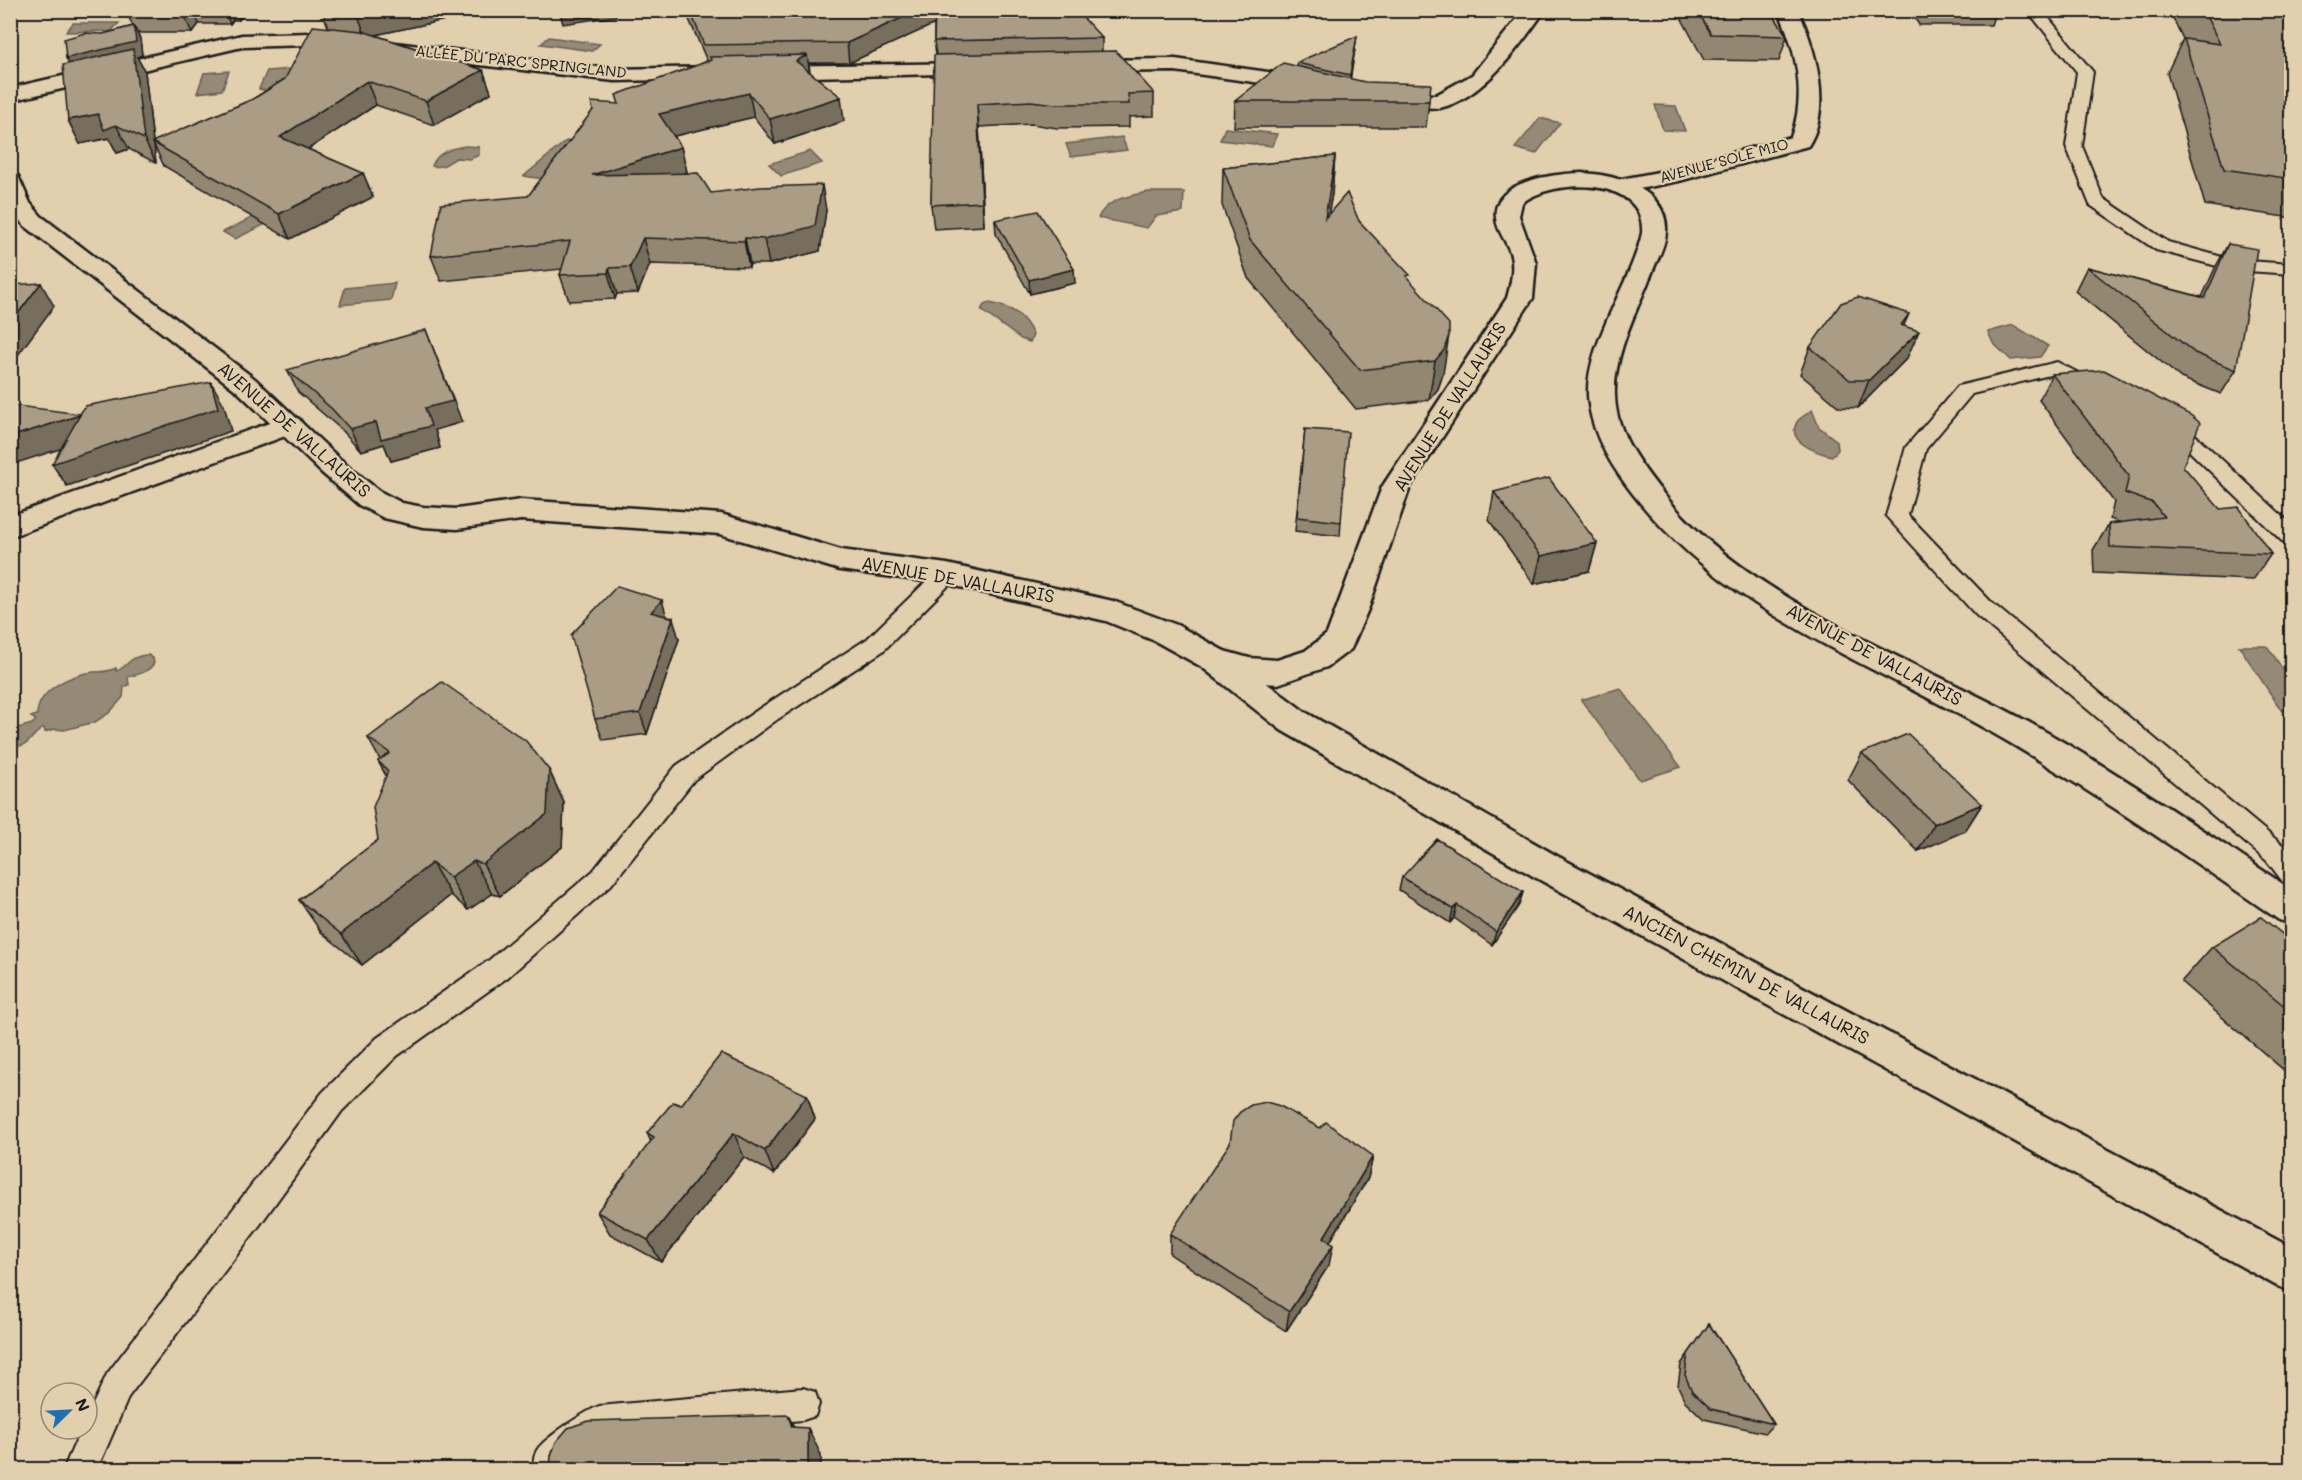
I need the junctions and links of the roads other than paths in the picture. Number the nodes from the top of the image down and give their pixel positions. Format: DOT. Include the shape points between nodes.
graph roads {
  1 [pos="1535,10"];
  2 [pos="1788,10"];
  3 [pos="2034,10"];
  4 [pos="1059,67"];
  5 [pos="1001,68"];
  6 [pos="1330,92"];
  7 [pos="10,95"];
  8 [pos="1362,100"];
  9 [pos="1619,186"];
  10 [pos="13,197"];
  11 [pos="2292,269"];
  12 [pos="2116,399"];
  13 [pos="2146,415"];
  14 [pos="289,425"];
  15 [pos="10,527"];
  16 [pos="2292,538"];
  17 [pos="947,574"];
  18 [pos="1213,659"];
  19 [pos="2292,875"];
  20 [pos="2292,909"];
  21 [pos="2292,1271"];
  22 [pos="803,1404"];
  23 [pos="80,1470"];
  24 [pos="550,1470"];
  1 -- 8 [label="main road" via="1479,79 1440,102"];
  2 -- 9 [label="main road, AVENUE SOLE MIO" via="1809,64 1807,127 1800,141"];
  3 -- 11 [label="lane" via="2085,72 2074,146 2096,201 2162,246 2232,265"];
  4 -- 6 [label="main road" via="1175,65 1275,79"];
  5 -- 7 [label="main road, ALLÉE DU PARC SPRINGLAND" via="614,75 311,39 242,41"];
  9 -- 18 [label="main road, AVENUE DE VALLAURIS" via="1593,180 1544,183 1518,193 1508,205 1508,225 1523,253 1525,279 1520,298 1396,487 1340,641 1316,659 1278,672 1249,670"];
  9 -- 20 [label="main road, AVENUE DE VALLAURIS" via="1636,195 1649,210 1654,228 1608,356 1601,395 1626,465 1665,517 1725,570 1820,629 2020,733 2184,835"];
  10 -- 14 [label="main road, AVENUE DE VALLAURIS" via="33,221 246,385"];
  12 -- 19 [label="lane" via="2057,368 1965,390 1916,447 1897,516 1984,609 2276,854"];
  13 -- 16 [label="lane" via="2185,436"];
  14 -- 15 [label="main road"];
  14 -- 17 [label="main road, AVENUE DE VALLAURIS" via="369,498 394,511 457,519 521,510 693,520 721,524 840,560"];
  17 -- 18 [label="main road, AVENUE DE VALLAURIS" via="1113,612 1166,633"];
  17 -- 23 [label="lane" via="875,645 686,773 602,878 498,969 387,1047 332,1102 118,1385"];
  18 -- 21 [label="main road, ANCIEN CHEMIN DE VALLAURIS" via="1293,721 1545,866"];
  22 -- 24 [label="lane" via="599,1422 550,1460"];
}
